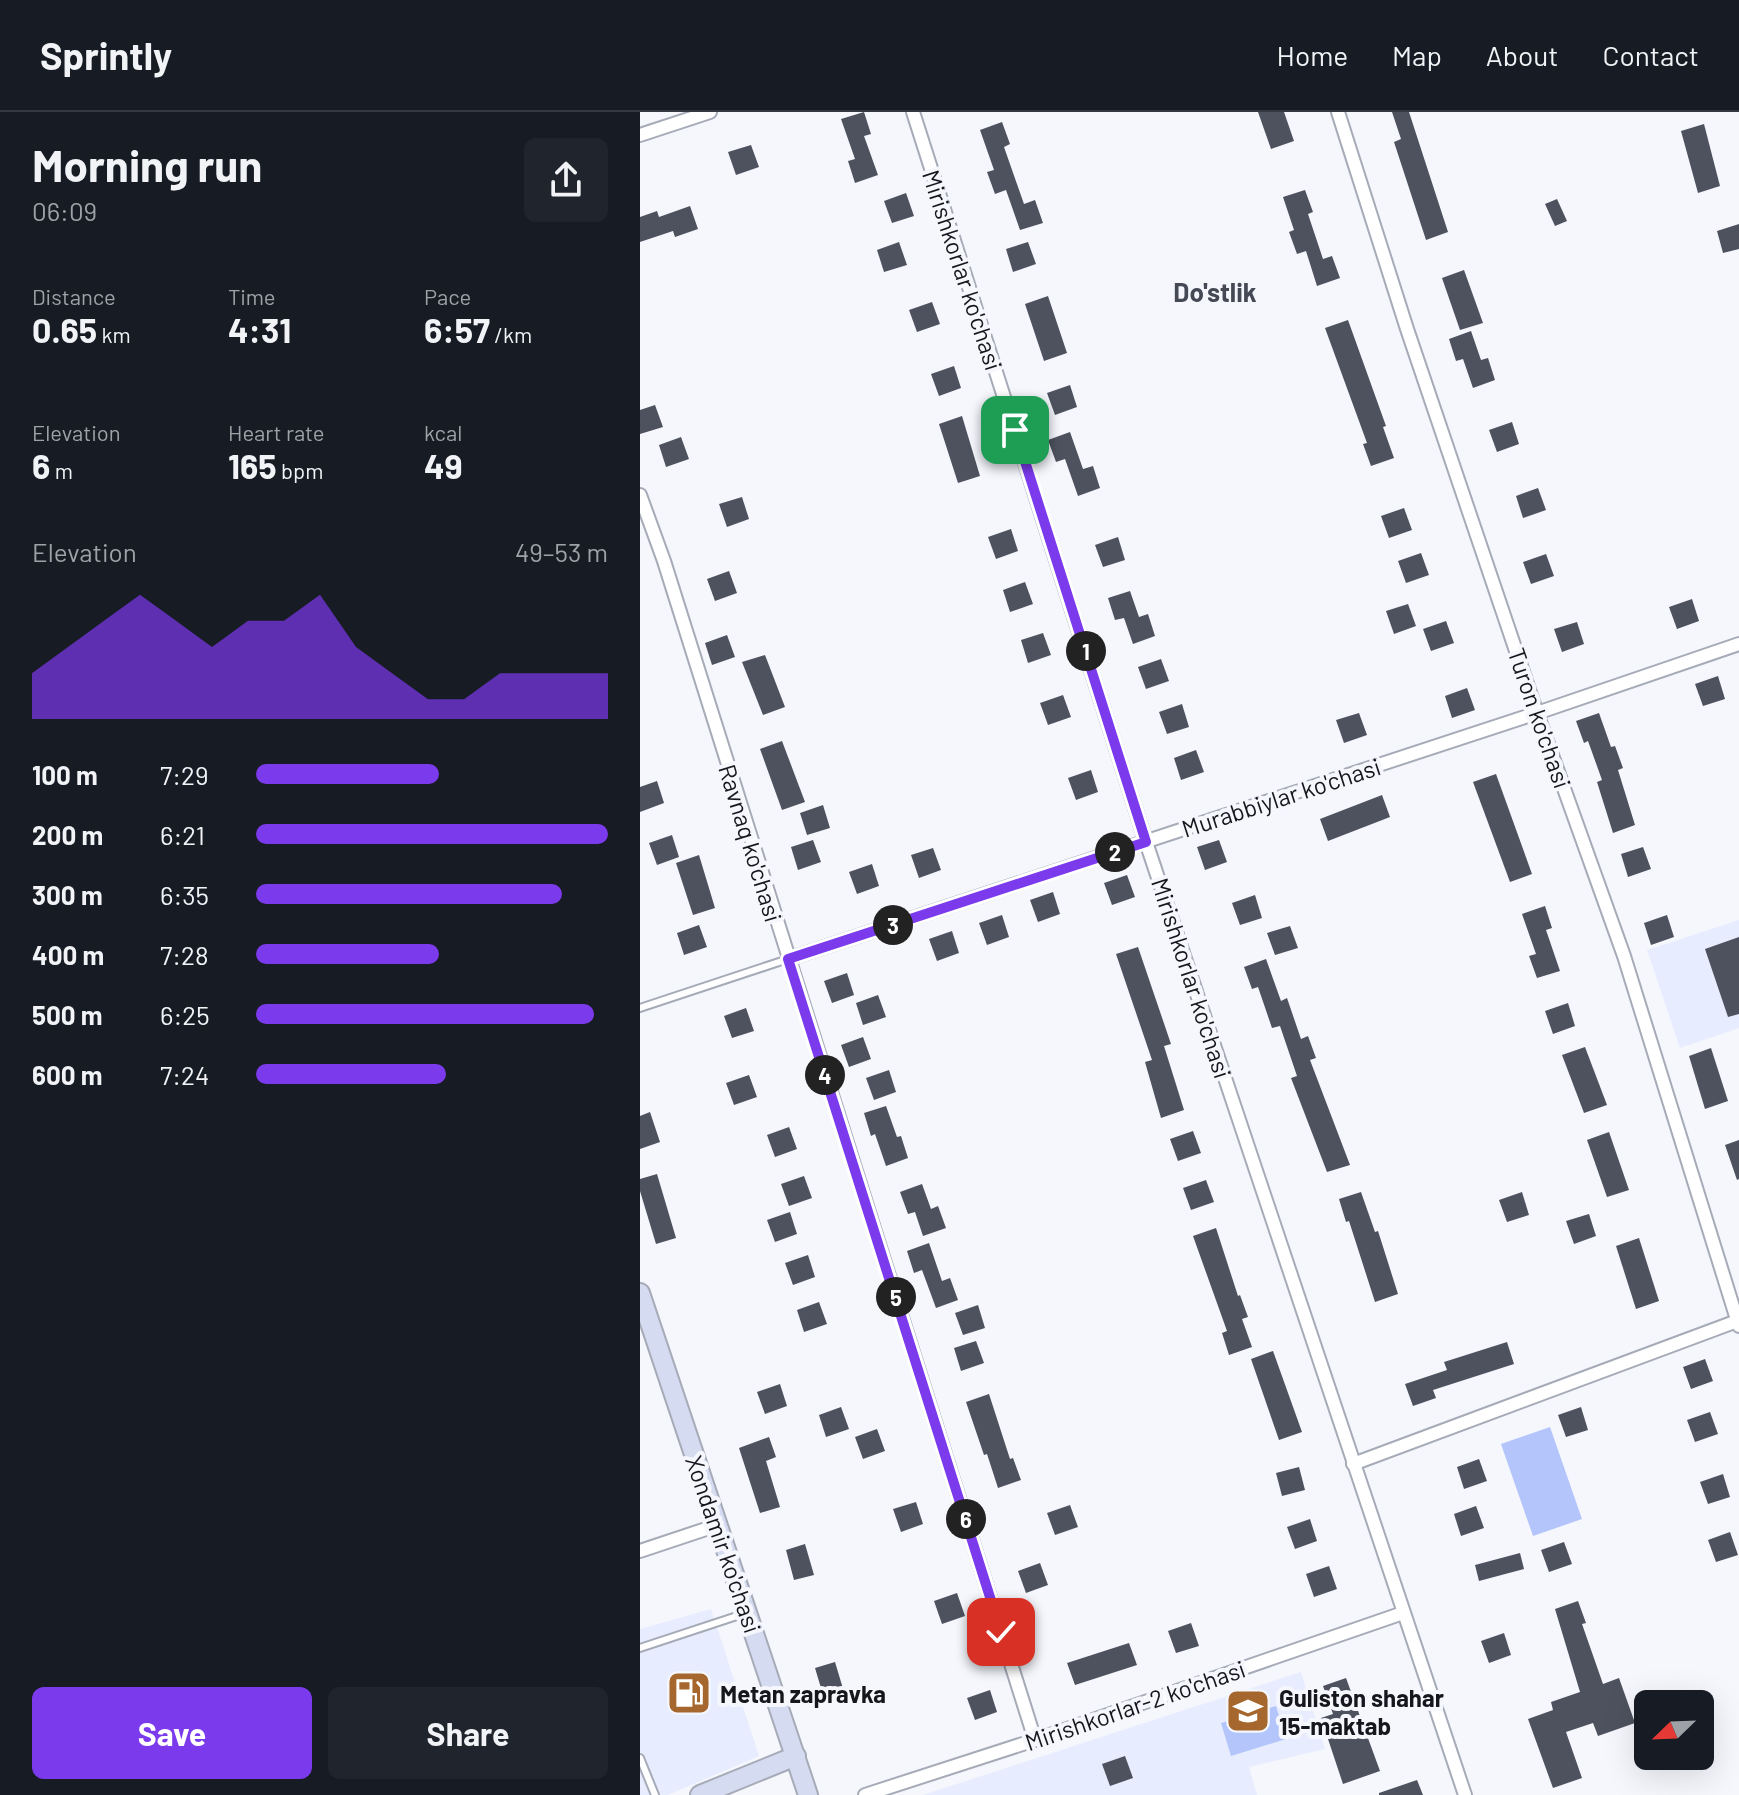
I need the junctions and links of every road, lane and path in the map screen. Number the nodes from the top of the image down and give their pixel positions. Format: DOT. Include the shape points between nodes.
graph roads {
  1 [pos="710,112"];
  2 [pos="913,112"];
  3 [pos="1338,112"];
  4 [pos="640,135"];
  5 [pos="640,495"];
  6 [pos="1739,644"];
  7 [pos="1537,713"];
  8 [pos="1146,842"];
  9 [pos="788,959"];
  10 [pos="640,1008"];
  11 [pos="1739,1277"];
  12 [pos="1725,1281"];
  13 [pos="640,1293"];
  14 [pos="1738,1324"];
  15 [pos="1353,1464"];
  16 [pos="718,1525"];
  17 [pos="640,1551"];
  18 [pos="747,1613"];
  19 [pos="1403,1613"];
  20 [pos="640,1648"];
  21 [pos="1035,1740"];
  22 [pos="796,1756"];
  23 [pos="640,1758"];
  24 [pos="655,1795"];
  25 [pos="700,1795"];
  26 [pos="808,1795"];
  27 [pos="865,1795"];
  28 [pos="1465,1795"];
  1 -- 4 [label="street"];
  2 -- 8 [label="street, Mirishkorlar ko'chasi"];
  3 -- 7 [label="street, Turon ko'chasi"];
  5 -- 9 [label="street, Ravnaq ko'chasi"];
  6 -- 7 [label="street, Murabbiylar ko'chasi"];
  7 -- 8 [label="street, Murabbiylar ko'chasi"];
  7 -- 12 [label="street, Turon ko'chasi" via="1624,956"];
  8 -- 9 [label="street, Murabbiylar ko'chasi"];
  8 -- 15 [label="street, Mirishkorlar ko'chasi"];
  9 -- 10 [label="lane, Murabbiylar ko'chasi"];
  9 -- 21 [label="street, Ravnaq ko'chasi"];
  11 -- 12 [label="street"];
  12 -- 14 [label="street, Turon ko'chasi"];
  13 -- 16 [label="main road, Xondamir ko'chasi"];
  14 -- 15 [label="street"];
  15 -- 19 [label="street, Mirishkorlar ko'chasi"];
  16 -- 17 [label="street"];
  16 -- 18 [label="main road, Xondamir ko'chasi"];
  18 -- 20 [label="lane"];
  18 -- 22 [label="main road, Xondamir ko'chasi"];
  19 -- 21 [label="street, Mirishkorlar-2 ko'chasi"];
  19 -- 28 [label="street, Mirishkorlar ko'chasi"];
  21 -- 27 [label="street, Mirishkorlar-2 ko'chasi"];
  22 -- 25 [label="main road"];
  22 -- 26 [label="main road, Xondamir ko'chasi"];
  23 -- 24 [label="lane"];
}
